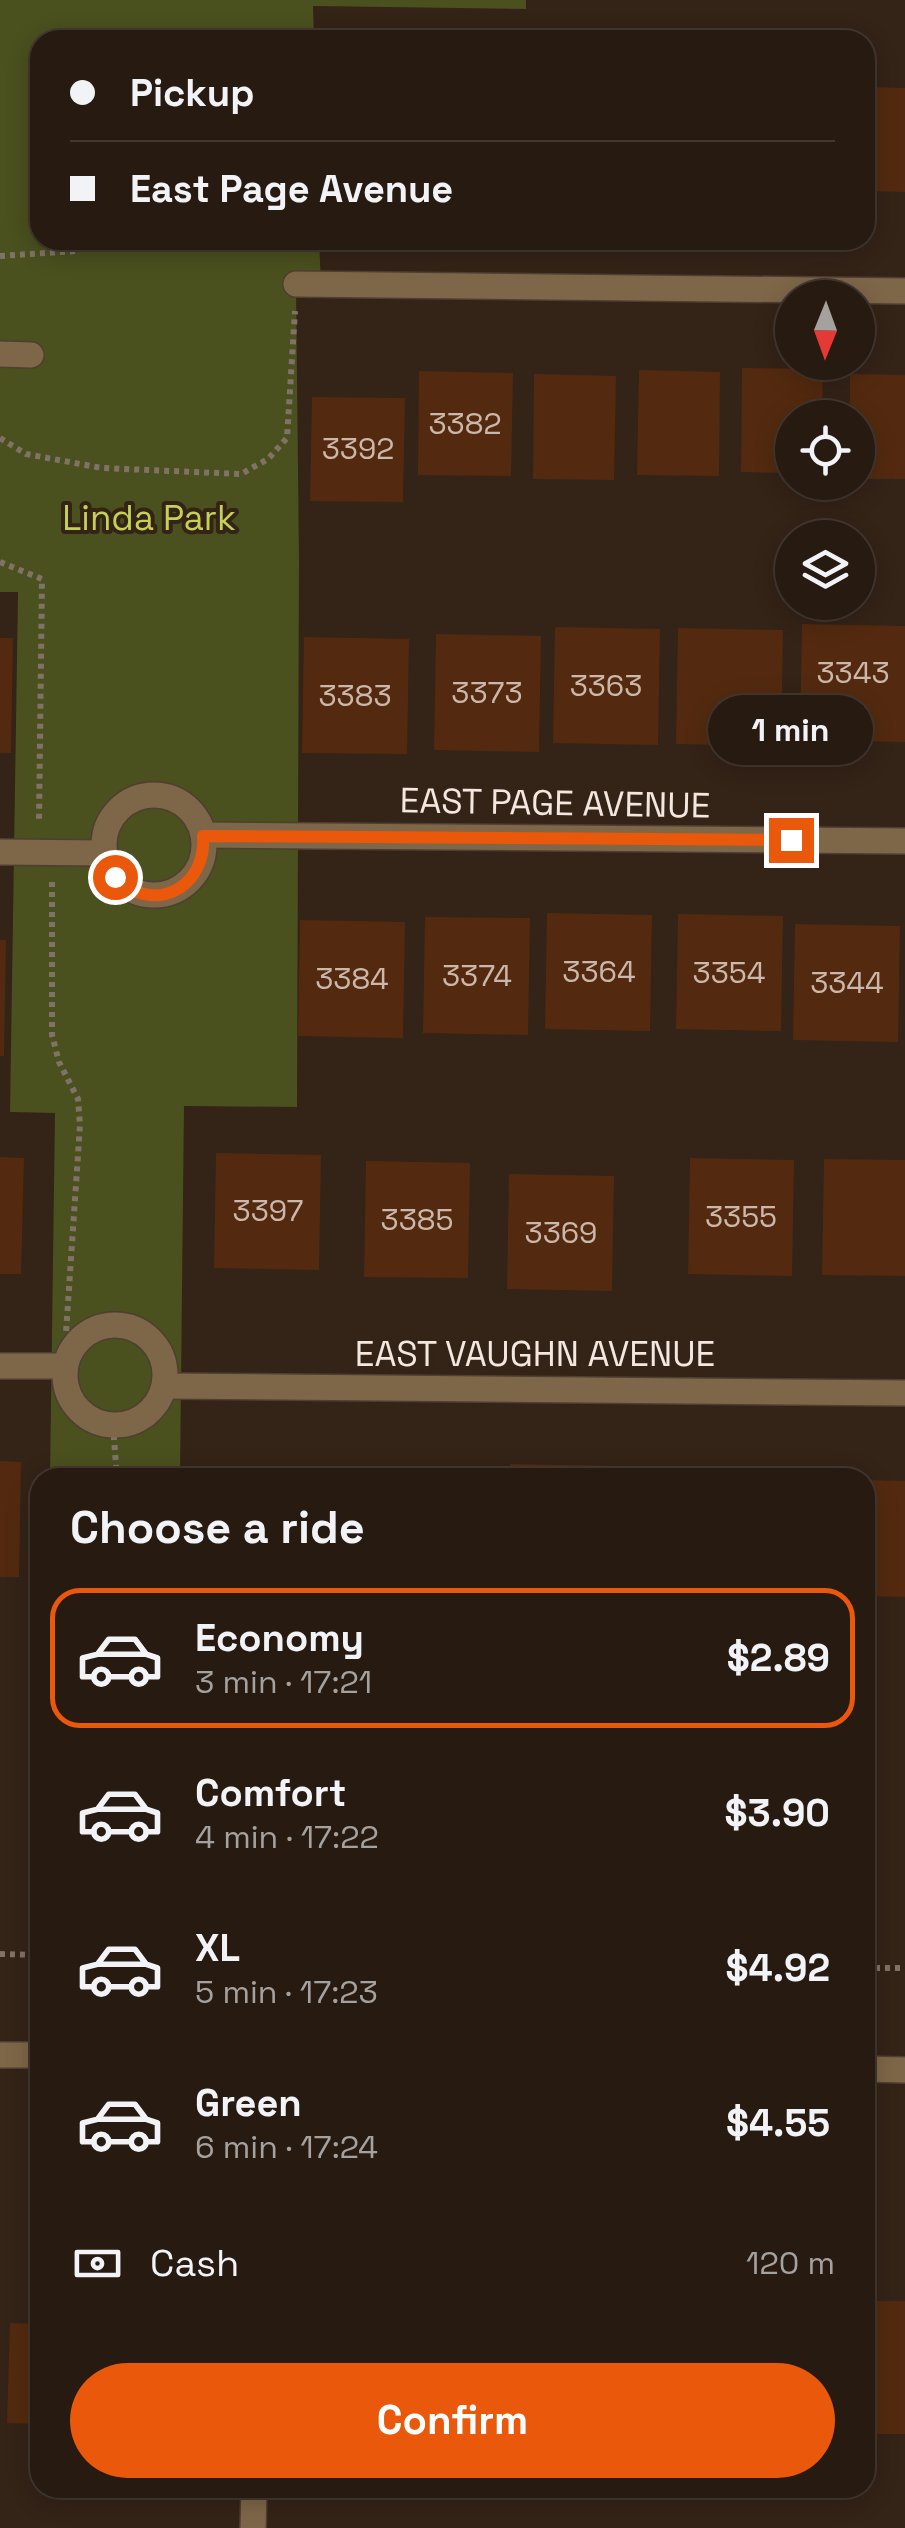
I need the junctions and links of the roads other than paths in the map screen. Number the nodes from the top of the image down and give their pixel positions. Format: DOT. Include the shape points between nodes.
graph roads {
  1 [pos="296,284"];
  2 [pos="905,290"];
  3 [pos="0,354"];
  4 [pos="31,354"];
  5 [pos="203,836"];
  6 [pos="905,841"];
  7 [pos="0,852"];
  8 [pos="104,853"];
  9 [pos="71,1355"];
  10 [pos="0,1366"];
  11 [pos="164,1386"];
  12 [pos="905,1392"];
  13 [pos="0,2055"];
  14 [pos="30,2055"];
  15 [pos="875,2069"];
  16 [pos="905,2070"];
  17 [pos="254,2498"];
  18 [pos="253,2528"];
  1 -- 2 [label="street"];
  3 -- 4 [label="street"];
  5 -- 6 [label="street, EAST PAGE AVENUE"];
  5 -- 8 [label="street" via="183,804 147,795 110,818"];
  5 -- 8 [label="street" via="196,872 167,894 124,886"];
  7 -- 8 [label="street"];
  9 -- 10 [label="street"];
  9 -- 11 [label="street" via="91,1331 134,1328 158,1348"];
  9 -- 11 [label="street" via="67,1391 76,1408 97,1422 128,1424 150,1412"];
  11 -- 12 [label="street, EAST VAUGHN AVENUE"];
  13 -- 14 [label="street"];
  15 -- 16 [label="street"];
  17 -- 18 [label="street"];
}
